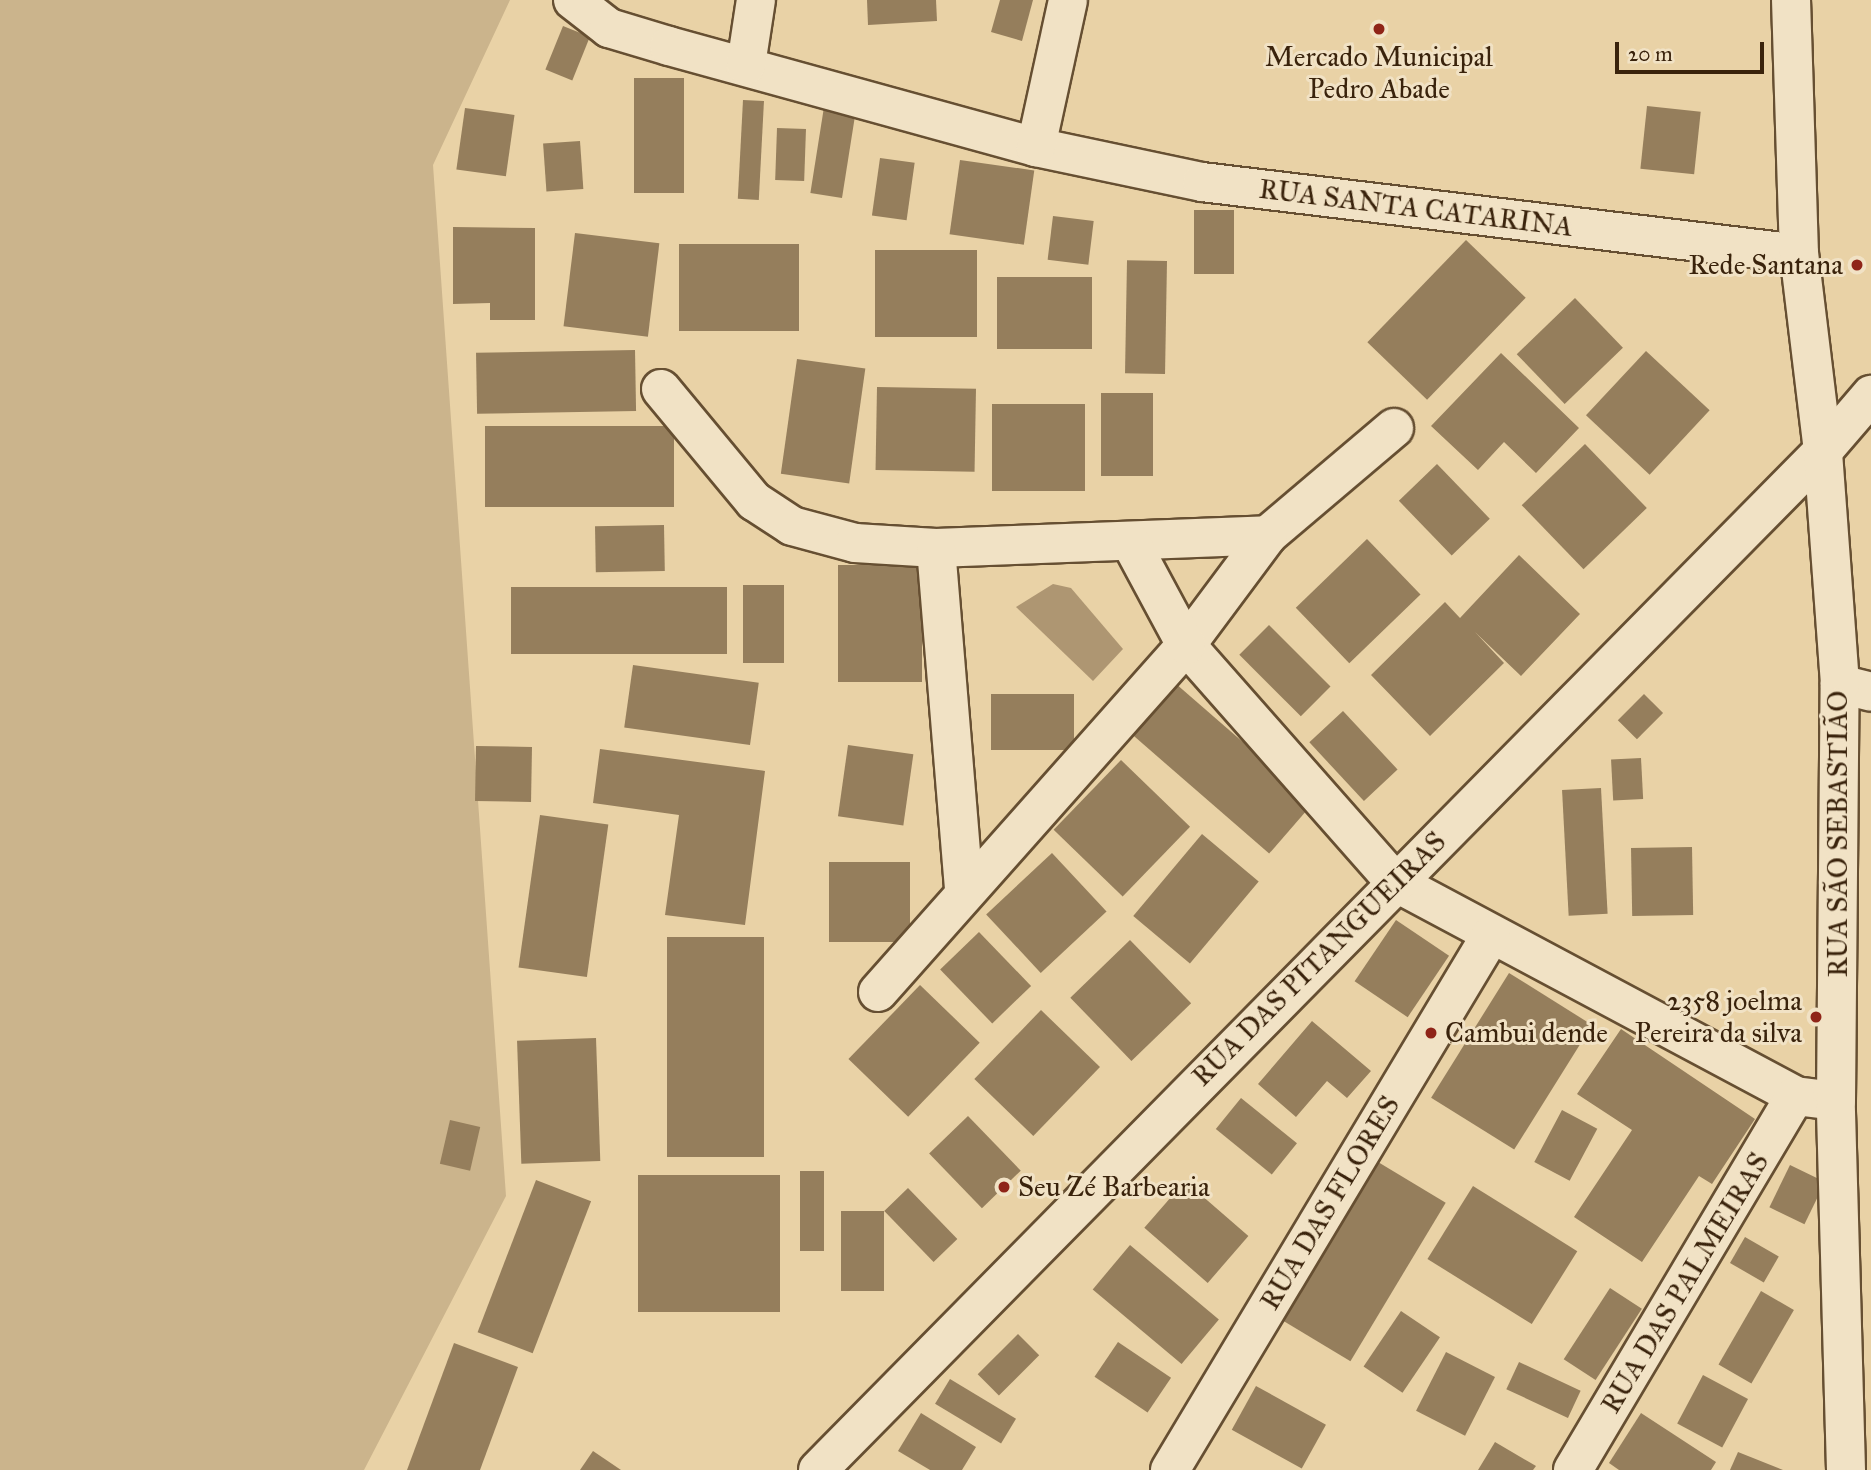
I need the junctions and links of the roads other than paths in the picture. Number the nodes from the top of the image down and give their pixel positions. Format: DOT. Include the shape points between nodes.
graph roads {
  1 [pos="573,0"];
  2 [pos="756,0"];
  3 [pos="1068,0"];
  4 [pos="1791,0"];
  5 [pos="746,65"];
  6 [pos="1036,147"];
  7 [pos="1799,254"];
  8 [pos="661,389"];
  9 [pos="1871,395"];
  10 [pos="1394,428"];
  11 [pos="1823,451"];
  12 [pos="1268,535"];
  13 [pos="1130,541"];
  14 [pos="936,548"];
  15 [pos="1186,645"];
  16 [pos="1855,688"];
  17 [pos="1395,882"];
  18 [pos="964,892"];
  19 [pos="1491,935"];
  20 [pos="878,992"];
  21 [pos="1795,1096"];
  22 [pos="1836,1101"];
  23 [pos="825,1468"];
  24 [pos="1170,1470"];
  25 [pos="1573,1470"];
  26 [pos="1846,1470"];
  1 -- 5 [label="street, RUA SANTA CATARINA" via="609,28"];
  2 -- 5 [label="street"];
  3 -- 6 [label="street"];
  4 -- 7 [label="street, RUA SÃO SEBASTIÃO"];
  5 -- 6 [label="street, RUA SANTA CATARINA"];
  6 -- 7 [label="street, RUA SANTA CATARINA" via="1202,182"];
  7 -- 11 [label="street, RUA SÃO SEBASTIÃO"];
  8 -- 14 [label="street" via="754,501 792,526 855,544"];
  9 -- 11 [label="street, RUA DAS PITANGUEIRAS"];
  10 -- 12 [label="street"];
  11 -- 16 [label="street, RUA SÃO SEBASTIÃO"];
  11 -- 17 [label="street, RUA DAS PITANGUEIRAS"];
  12 -- 13 [label="street"];
  12 -- 15 [label="street"];
  13 -- 14 [label="street"];
  13 -- 15 [label="street"];
  14 -- 18 [label="street"];
  15 -- 17 [label="street"];
  15 -- 18 [label="street"];
  16 -- 22 [label="street, RUA SÃO SEBASTIÃO"];
  17 -- 19 [label="street"];
  17 -- 23 [label="street, RUA DAS PITANGUEIRAS"];
  18 -- 20 [label="street"];
  19 -- 21 [label="street"];
  19 -- 24 [label="street, RUA DAS FLORES"];
  21 -- 22 [label="street"];
  21 -- 25 [label="street, RUA DAS PALMEIRAS"];
  22 -- 26 [label="street, RUA SÃO SEBASTIÃO"];
}
